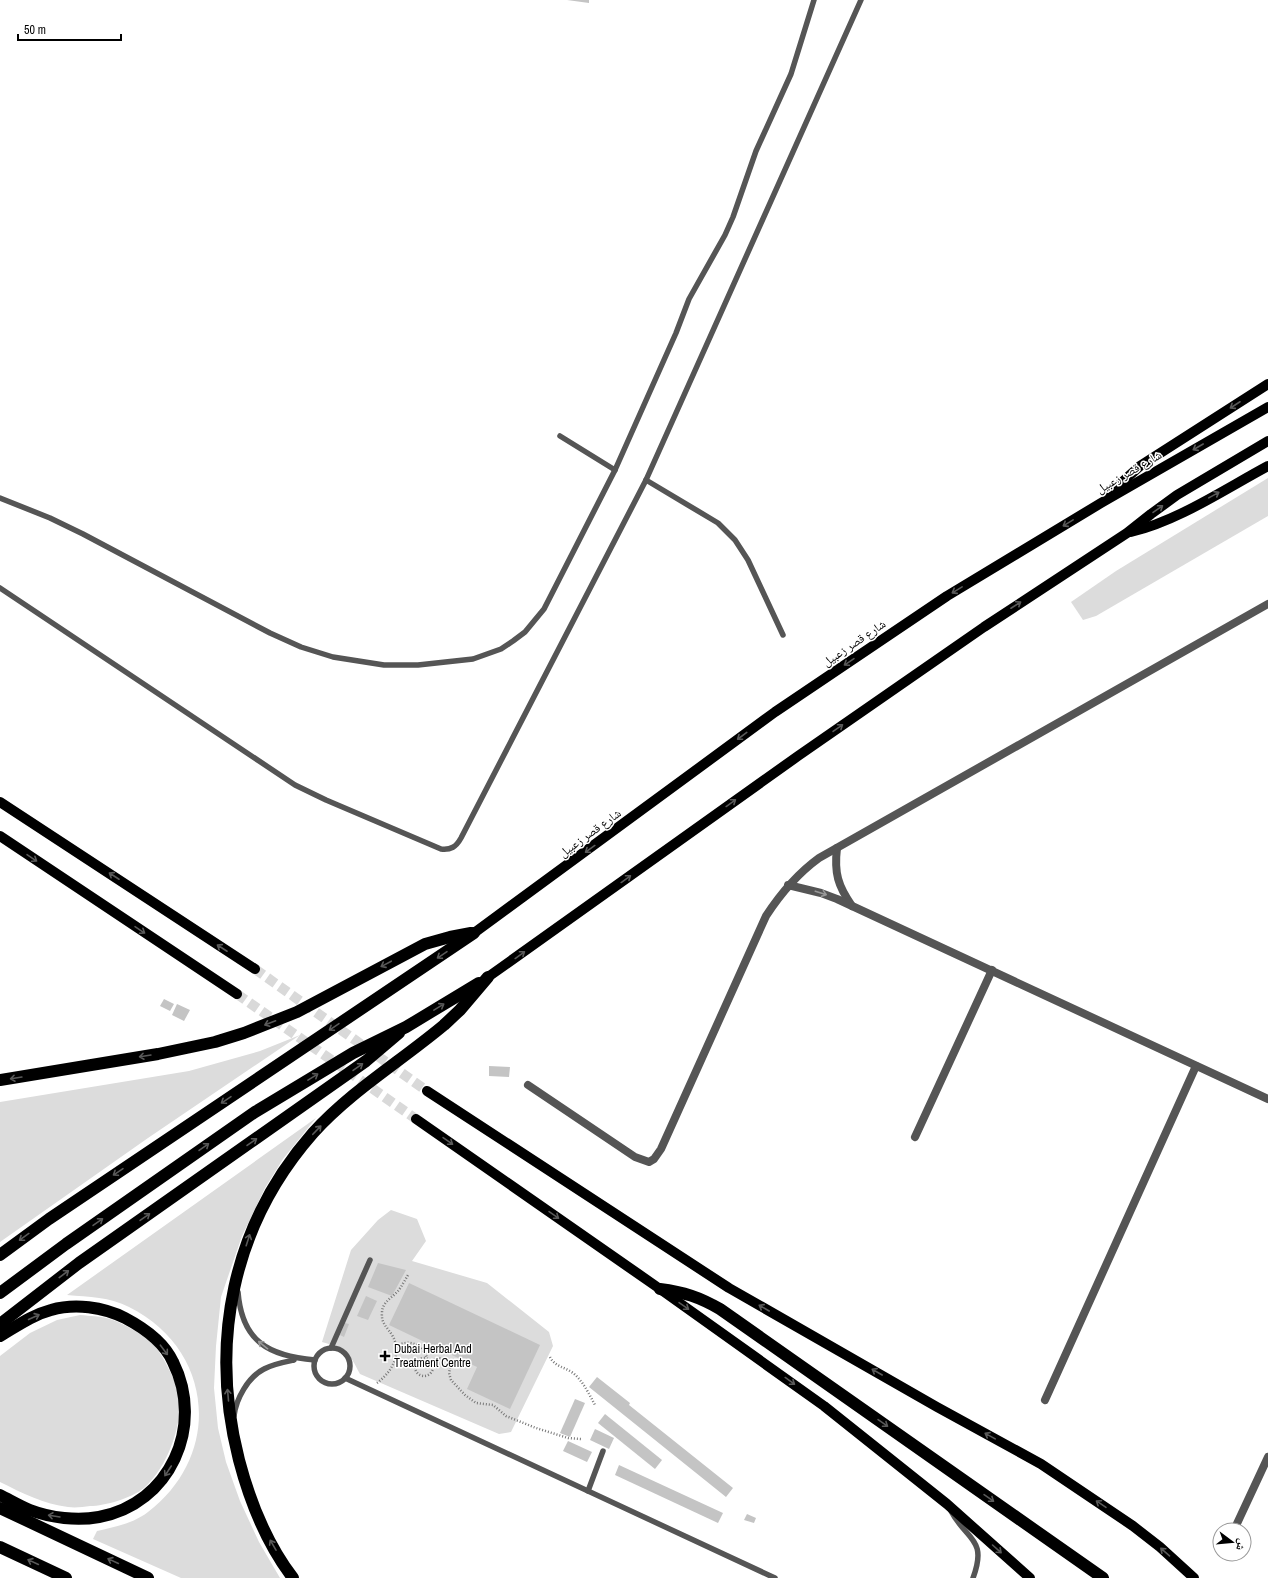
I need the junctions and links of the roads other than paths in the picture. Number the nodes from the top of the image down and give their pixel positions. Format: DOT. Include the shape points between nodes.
graph roads {
  1 [pos="814,0"];
  2 [pos="861,0"];
  3 [pos="1268,384"];
  4 [pos="1268,407"];
  5 [pos="560,436"];
  6 [pos="1268,441"];
  7 [pos="1268,466"];
  8 [pos="615,470"];
  9 [pos="646,480"];
  10 [pos="0,498"];
  11 [pos="1101,503"];
  12 [pos="1127,533"];
  13 [pos="0,588"];
  14 [pos="1268,604"];
  15 [pos="783,635"];
  16 [pos="0,802"];
  17 [pos="0,836"];
  18 [pos="837,848"];
  19 [pos="788,885"];
  20 [pos="853,906"];
  21 [pos="474,933"];
  22 [pos="255,969"];
  23 [pos="992,970"];
  24 [pos="488,977"];
  25 [pos="236,994"];
  26 [pos="406,1026"];
  27 [pos="1196,1066"];
  28 [pos="0,1080"];
  29 [pos="528,1085"];
  30 [pos="427,1091"];
  31 [pos="1268,1099"];
  32 [pos="416,1119"];
  33 [pos="915,1138"];
  34 [pos="0,1255"];
  35 [pos="370,1260"];
  36 [pos="241,1262"];
  37 [pos="660,1289"];
  38 [pos="0,1293"];
  39 [pos="0,1324"];
  40 [pos="0,1336"];
  41 [pos="331,1348"];
  42 [pos="298,1359"];
  43 [pos="315,1360"];
  44 [pos="345,1378"];
  45 [pos="1045,1400"];
  46 [pos="232,1431"];
  47 [pos="603,1451"];
  48 [pos="1268,1456"];
  49 [pos="588,1491"];
  50 [pos="0,1495"];
  51 [pos="947,1504"];
  52 [pos="0,1508"];
  53 [pos="1238,1522"];
  54 [pos="0,1547"];
  55 [pos="66,1578"];
  56 [pos="148,1578"];
  57 [pos="293,1578"];
  58 [pos="775,1578"];
  59 [pos="973,1578"];
  60 [pos="1030,1578"];
  61 [pos="1103,1578"];
  62 [pos="1194,1578"];
  1 -- 8 [label="lane" via="791,74 756,151 733,217 689,299"];
  2 -- 9 [label="lane"];
  3 -- 11 [label="main road, one-way" via="1140,466"];
  4 -- 11 [label="main road, شارع قصر زعبيل, one-way"];
  5 -- 8 [label="lane"];
  12 -- 6 [label="main road, one-way" via="1177,496"];
  12 -- 7 [label="main road, one-way" via="1172,518"];
  8 -- 10 [label="lane" via="544,609 525,632 501,649 487,655 418,665 356,661 301,647 78,531"];
  9 -- 13 [label="lane" via="458,844 447,849 441,849 334,804 295,784"];
  9 -- 15 [label="lane" via="718,523 735,540 748,560"];
  11 -- 21 [label="main road, شارع قصر زعبيل, one-way" via="947,596 775,712"];
  24 -- 12 [label="main road, one-way" via="798,756 984,627"];
  14 -- 18 [label="street"];
  22 -- 16 [label="main road, one-way"];
  17 -- 25 [label="main road, one-way"];
  18 -- 19 [label="street" via="802,870"];
  18 -- 20 [label="street" via="838,879 844,894"];
  19 -- 20 [label="street, one-way" via="821,893"];
  19 -- 29 [label="street" via="763,923 661,1150 654,1159 649,1162 635,1157"];
  20 -- 23 [label="street"];
  21 -- 28 [label="highway, one-way" via="425,944 297,1012 215,1042"];
  21 -- 34 [label="highway, one-way" via="49,1219"];
  23 -- 27 [label="street"];
  23 -- 33 [label="street"];
  26 -- 24 [label="highway, one-way"];
  36 -- 24 [label="highway, one-way" via="253,1227 270,1193 290,1162 314,1133 341,1106 444,1025"];
  38 -- 26 [label="highway, one-way" via="255,1112 353,1053"];
  39 -- 26 [label="highway, one-way" via="79,1263 366,1061"];
  27 -- 31 [label="street"];
  27 -- 45 [label="street"];
  62 -- 30 [label="main road, one-way" via="1133,1526 1041,1464 729,1288"];
  32 -- 37 [label="main road, one-way"];
  35 -- 41 [label="lane"];
  42 -- 36 [label="lane, one-way" via="263,1346 244,1320 238,1282"];
  46 -- 36 [label="highway, one-way" via="226,1370 227,1334"];
  37 -- 51 [label="main road, one-way" via="824,1406"];
  37 -- 61 [label="highway, one-way" via="680,1291 701,1298 720,1309"];
  40 -- 50 [label="highway, one-way" via="32,1317 52,1309 74,1306 96,1308 116,1314 157,1340 173,1361 183,1386 186,1412 183,1437 175,1460 161,1481 143,1498 122,1510 98,1517 51,1516 30,1510"];
  41 -- 43 [label="lane" via="318,1354"];
  41 -- 44 [label="lane" via="338,1349 348,1359 349,1366"];
  42 -- 43 [label="lane"];
  42 -- 46 [label="lane" via="263,1369 250,1381 234,1413"];
  43 -- 44 [label="lane" via="316,1376 322,1382 338,1383"];
  44 -- 49 [label="lane"];
  57 -- 46 [label="highway, one-way" via="263,1529 246,1486"];
  47 -- 49 [label="lane"];
  48 -- 53 [label="street"];
  49 -- 58 [label="lane"];
  51 -- 59 [label="lane" via="977,1546 979,1558"];
  51 -- 60 [label="main road, one-way"];
  56 -- 52 [label="highway, one-way"];
  55 -- 54 [label="highway, one-way"];
}
